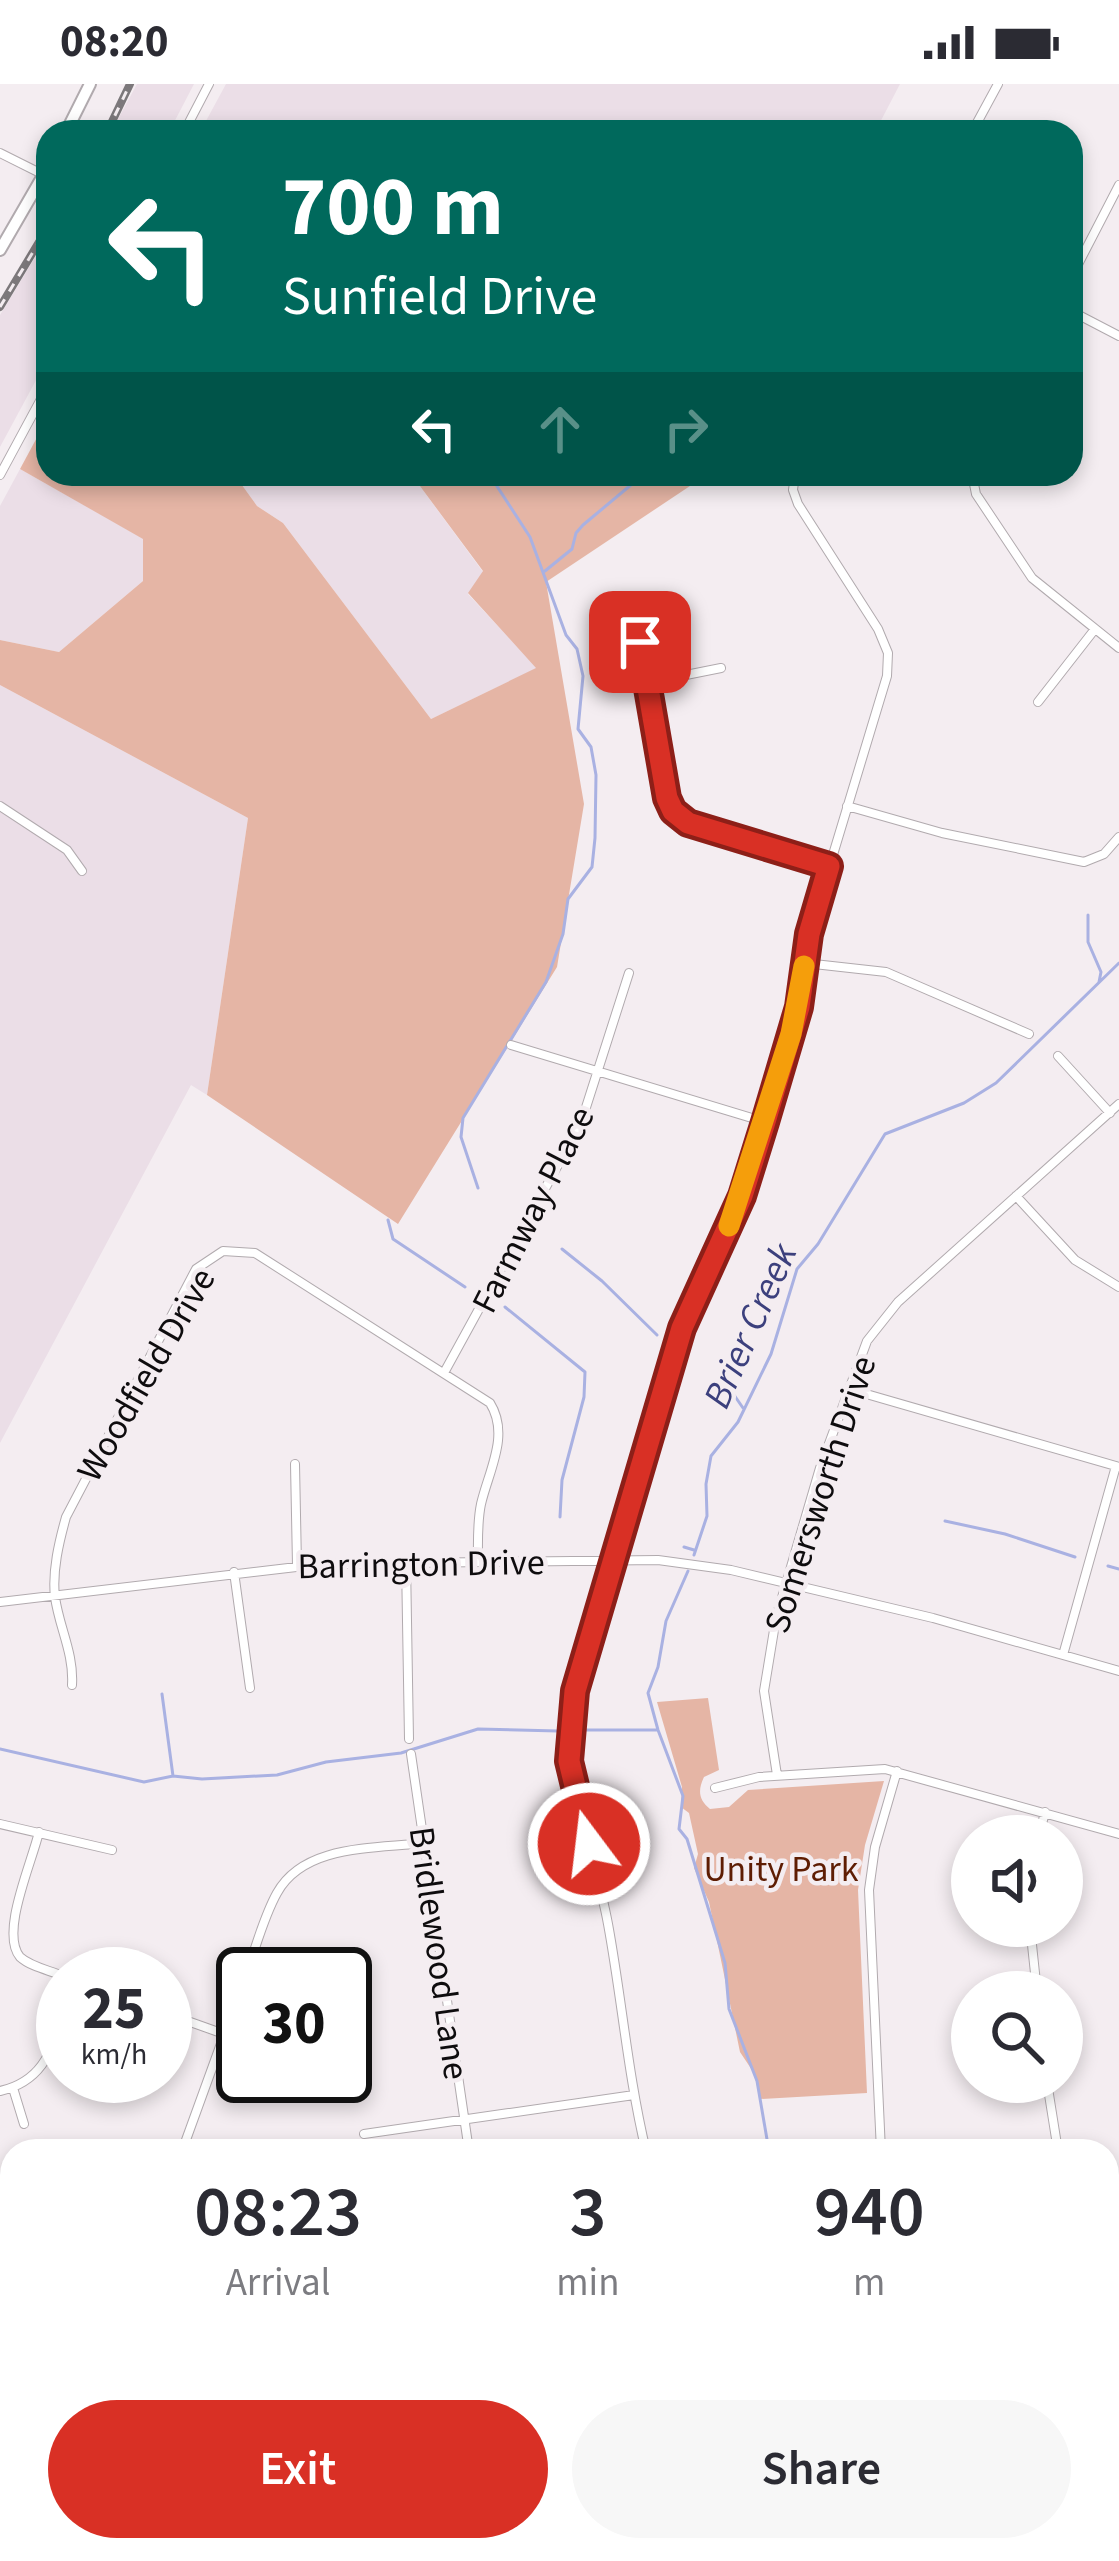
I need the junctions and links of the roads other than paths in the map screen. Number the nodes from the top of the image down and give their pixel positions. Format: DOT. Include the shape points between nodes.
graph roads {
  1 [pos="90,84"];
  2 [pos="209,84"];
  3 [pos="998,84"];
  4 [pos="72,120"];
  5 [pos="190,120"];
  6 [pos="979,120"];
  7 [pos="0,152"];
  8 [pos="36,167"];
  9 [pos="1119,185"];
  10 [pos="36,188"];
  11 [pos="0,250"];
  12 [pos="1083,255"];
  13 [pos="1083,317"];
  14 [pos="1119,336"];
  15 [pos="36,408"];
  16 [pos="0,475"];
  17 [pos="794,486"];
  18 [pos="974,486"];
  19 [pos="653,602"];
  20 [pos="1095,628"];
  21 [pos="1119,648"];
  22 [pos="722,668"];
  23 [pos="646,682"];
  24 [pos="1038,702"];
  25 [pos="0,806"];
  26 [pos="847,806"];
  27 [pos="1119,837"];
  28 [pos="829,866"];
  29 [pos="82,871"];
  30 [pos="805,963"];
  31 [pos="629,973"];
  32 [pos="1029,1034"];
  33 [pos="511,1046"];
  34 [pos="1058,1056"];
  35 [pos="598,1072"];
  36 [pos="1119,1104"];
  37 [pos="1109,1113"];
  38 [pos="765,1122"];
  39 [pos="1016,1196"];
  40 [pos="1119,1287"];
  41 [pos="446,1371"];
  42 [pos="849,1389"];
  43 [pos="295,1464"];
  44 [pos="1118,1467"];
  45 [pos="613,1560"];
  46 [pos="478,1561"];
  47 [pos="406,1562"];
  48 [pos="297,1565"];
  49 [pos="234,1572"];
  50 [pos="785,1582"];
  51 [pos="55,1595"];
  52 [pos="0,1602"];
  53 [pos="1063,1654"];
  54 [pos="1119,1671"];
  55 [pos="72,1684"];
  56 [pos="250,1688"];
  57 [pos="409,1739"];
  58 [pos="411,1754"];
  59 [pos="897,1771"];
  60 [pos="776,1775"];
  61 [pos="715,1788"];
  62 [pos="1045,1812"];
  63 [pos="1044,1815"];
  64 [pos="0,1824"];
  65 [pos="39,1832"];
  66 [pos="1119,1834"];
  67 [pos="424,1843"];
  68 [pos="112,1850"];
  69 [pos="256,1947"];
  70 [pos="36,1965"];
  71 [pos="216,2056"];
  72 [pos="36,2072"];
  73 [pos="13,2088"];
  74 [pos="0,2091"];
  75 [pos="634,2095"];
  76 [pos="1050,2103"];
  77 [pos="464,2119"];
  78 [pos="24,2124"];
  79 [pos="364,2134"];
  80 [pos="186,2139"];
  81 [pos="467,2139"];
  82 [pos="643,2139"];
  83 [pos="879,2139"];
  84 [pos="1056,2139"];
  1 -- 4 [label="street"];
  2 -- 5 [label="street"];
  3 -- 6 [label="street"];
  7 -- 8 [label="street"];
  9 -- 12 [label="street"];
  10 -- 11 [label="street"];
  13 -- 14 [label="street"];
  15 -- 16 [label="street"];
  17 -- 26 [label="street" via="888,653"];
  18 -- 20 [label="street" via="1023,567"];
  19 -- 23 [label="street" via="640,634"];
  20 -- 21 [label="street"];
  20 -- 24 [label="street"];
  22 -- 23 [label="street"];
  23 -- 28 [label="street" via="667,798 679,818"];
  25 -- 29 [label="street" via="71,854"];
  26 -- 27 [label="street" via="1084,862"];
  26 -- 28 [label="street"];
  28 -- 30 [label="street"];
  30 -- 32 [label="street" via="886,972"];
  30 -- 38 [label="street"];
  31 -- 35 [label="street, Farmway Place"];
  33 -- 35 [label="street"];
  34 -- 37 [label="street"];
  35 -- 38 [label="street"];
  35 -- 41 [label="street, Farmway Place" via="569,1148"];
  36 -- 37 [label="street, Somersworth Drive"];
  37 -- 39 [label="street, Somersworth Drive"];
  38 -- 45 [label="street" via="742,1196 682,1328"];
  39 -- 40 [label="street" via="1075,1260"];
  39 -- 42 [label="street, Somersworth Drive" via="891,1309 867,1341"];
  41 -- 46 [label="street, Woodfield Drive" via="490,1402 500,1424"];
  41 -- 51 [label="street, Woodfield Drive" via="255,1253 230,1250 206,1259 74,1496"];
  42 -- 44 [label="street"];
  42 -- 50 [label="street, Somersworth Drive"];
  43 -- 48 [label="street"];
  44 -- 53 [label="street"];
  45 -- 46 [label="street, Barrington Drive"];
  45 -- 50 [label="street, Barrington Drive" via="691,1563"];
  45 -- 75 [label="street" via="575,1691 569,1750 608,1924"];
  46 -- 47 [label="street, Barrington Drive"];
  47 -- 48 [label="street, Barrington Drive"];
  47 -- 57 [label="street"];
  48 -- 49 [label="street, Barrington Drive"];
  49 -- 51 [label="street, Barrington Drive"];
  49 -- 56 [label="street"];
  50 -- 53 [label="street, Barrington Drive"];
  50 -- 60 [label="street, Somersworth Drive" via="764,1675"];
  51 -- 52 [label="street, Barrington Drive"];
  51 -- 55 [label="street, Woodfield Drive"];
  53 -- 54 [label="street, Barrington Drive"];
  58 -- 67 [label="street, Bridlewood Lane"];
  59 -- 60 [label="street"];
  59 -- 62 [label="street"];
  59 -- 83 [label="street" via="869,1890"];
  60 -- 61 [label="street"];
  62 -- 63 [label="street"];
  62 -- 66 [label="street"];
  64 -- 65 [label="street"];
  65 -- 68 [label="street"];
  65 -- 70 [label="street" via="8,1936 22,1960"];
  67 -- 69 [label="street" via="327,1856 296,1870 273,1900"];
  67 -- 77 [label="street, Bridlewood Lane"];
  71 -- 80 [label="street"];
  72 -- 73 [label="street"];
  73 -- 74 [label="street"];
  73 -- 78 [label="street"];
  75 -- 77 [label="street"];
  75 -- 82 [label="street"];
  76 -- 84 [label="street"];
  77 -- 79 [label="street"];
  77 -- 81 [label="street, Bridlewood Lane"];
}
